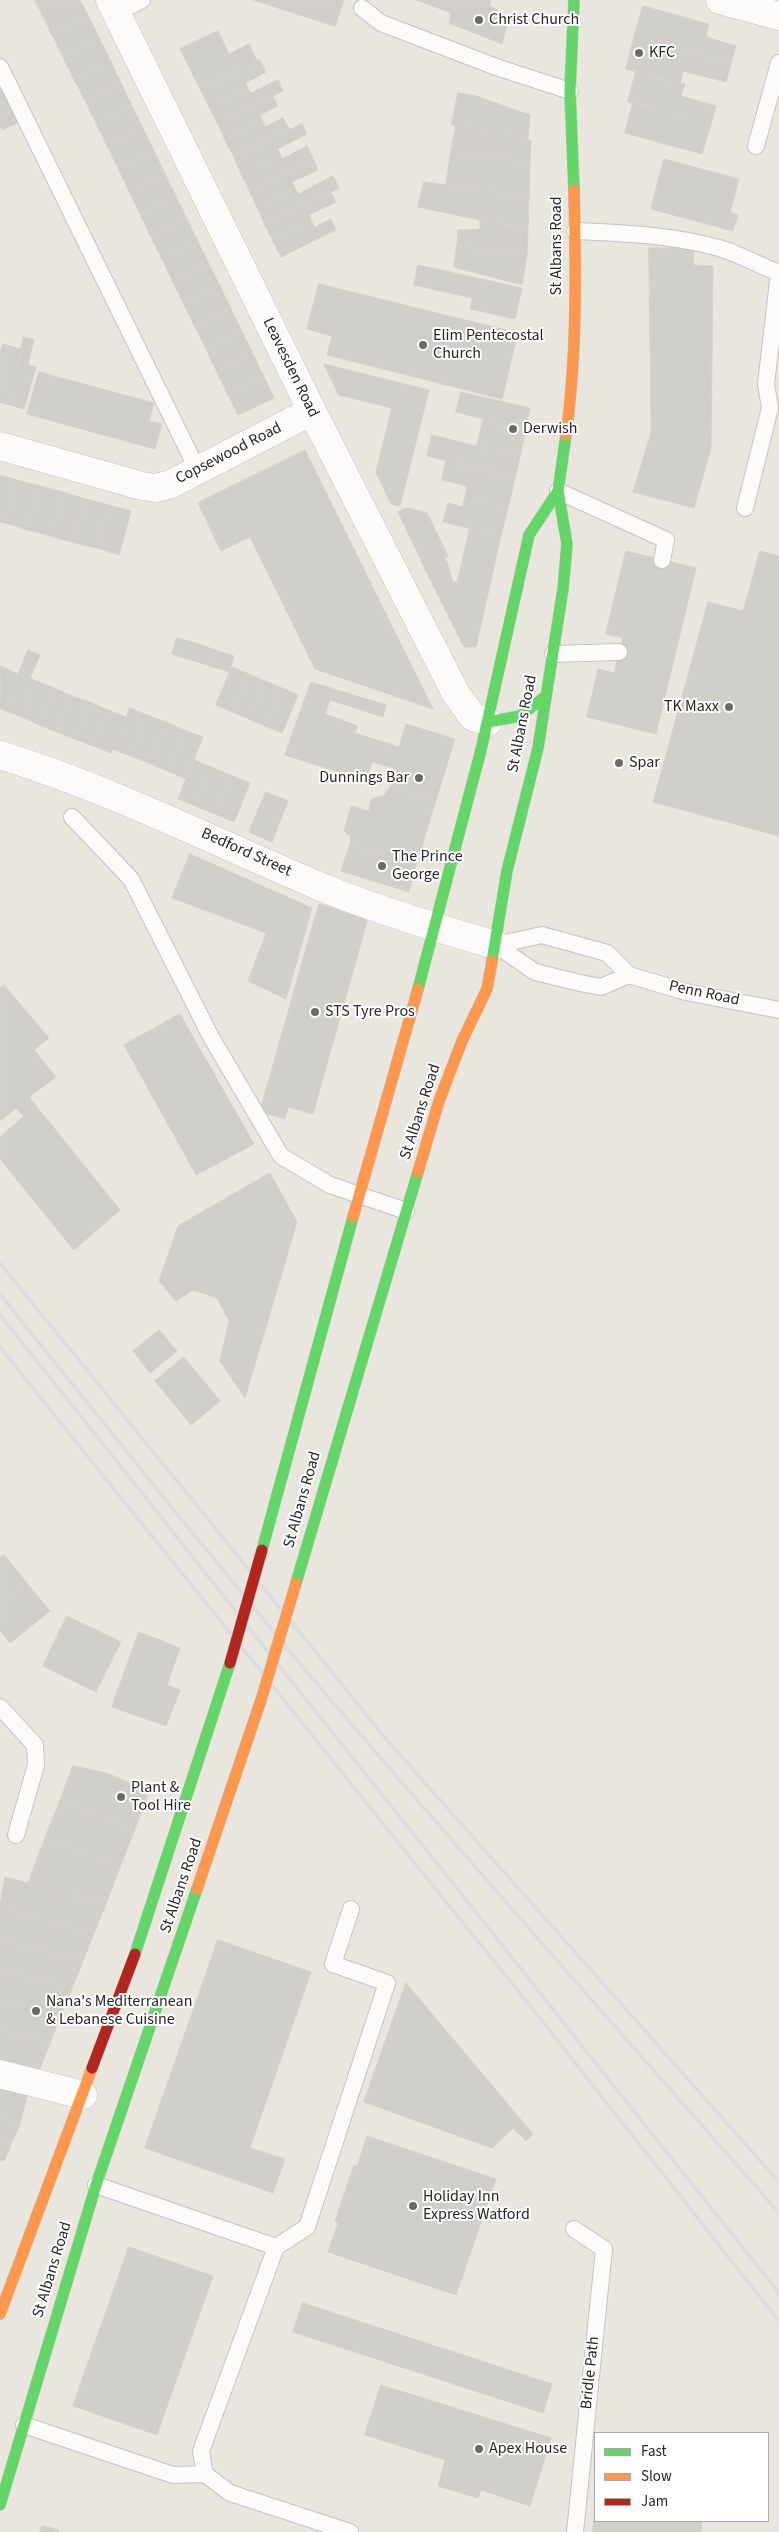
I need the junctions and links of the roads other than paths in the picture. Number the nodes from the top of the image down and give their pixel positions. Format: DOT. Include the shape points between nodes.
graph roads {
  1 [pos="142,0"];
  2 [pos="574,0"];
  3 [pos="732,2"];
  4 [pos="113,7"];
  5 [pos="362,8"];
  6 [pos="779,16"];
  7 [pos="779,63"];
  8 [pos="0,68"];
  9 [pos="570,91"];
  10 [pos="756,146"];
  11 [pos="575,231"];
  12 [pos="779,273"];
  13 [pos="774,409"];
  14 [pos="312,411"];
  15 [pos="0,446"];
  16 [pos="198,471"];
  17 [pos="558,491"];
  18 [pos="745,508"];
  19 [pos="662,560"];
  20 [pos="619,652"];
  21 [pos="553,654"];
  22 [pos="546,696"];
  23 [pos="488,722"];
  24 [pos="0,755"];
  25 [pos="72,817"];
  26 [pos="435,927"];
  27 [pos="496,944"];
  28 [pos="629,975"];
  29 [pos="779,1010"];
  30 [pos="358,1196"];
  31 [pos="406,1211"];
  32 [pos="0,1707"];
  33 [pos="16,1835"];
  34 [pos="352,1909"];
  35 [pos="0,2074"];
  36 [pos="84,2095"];
  37 [pos="96,2185"];
  38 [pos="574,2229"];
  39 [pos="276,2247"];
  40 [pos="0,2314"];
  41 [pos="24,2424"];
  42 [pos="6,2448"];
  43 [pos="205,2474"];
  44 [pos="0,2505"];
  45 [pos="350,2532"];
  46 [pos="575,2532"];
  1 -- 4 [label="lane"];
  2 -- 9 [label="main road, St Albans Road"];
  3 -- 6 [label="street"];
  4 -- 14 [label="street, Leavesden Road"];
  5 -- 9 [label="lane" via="381,23"];
  7 -- 10 [label="lane"];
  8 -- 16 [label="lane"];
  9 -- 11 [label="main road, St Albans Road"];
  11 -- 12 [label="lane" via="687,241 720,249"];
  11 -- 17 [label="main road, St Albans Road" via="572,390"];
  12 -- 13 [label="lane" via="766,384"];
  13 -- 18 [label="lane"];
  14 -- 16 [label="street, Copsewood Road"];
  14 -- 23 [label="street, Leavesden Road" via="456,694 473,717"];
  15 -- 16 [label="street, Copsewood Road" via="156,488"];
  17 -- 19 [label="lane" via="666,540"];
  17 -- 21 [label="main road, St Albans Road" via="568,544"];
  17 -- 23 [label="main road, St Albans Road" via="529,535"];
  20 -- 21 [label="lane"];
  21 -- 22 [label="main road, St Albans Road"];
  22 -- 23 [label="main road" via="521,717"];
  22 -- 27 [label="main road, St Albans Road" via="538,748 507,871"];
  23 -- 26 [label="main road, St Albans Road"];
  24 -- 26 [label="street, Bedford Street" via="38,766 113,796 321,887"];
  25 -- 30 [label="lane" via="131,879 211,1037 281,1156 330,1186"];
  26 -- 27 [label="street, Bedford Street"];
  26 -- 30 [label="main road, St Albans Road"];
  27 -- 28 [label="lane, Penn Road" via="542,935 607,953"];
  27 -- 28 [label="lane" via="535,972 580,984 601,987"];
  27 -- 31 [label="main road, St Albans Road" via="487,989 439,1101"];
  28 -- 29 [label="lane, Penn Road" via="686,992"];
  30 -- 31 [label="lane"];
  30 -- 36 [label="main road, St Albans Road, bridge" via="230,1663 145,1926"];
  31 -- 37 [label="main road, St Albans Road, bridge" via="261,1700"];
  32 -- 33 [label="lane" via="35,1745 36,1765"];
  34 -- 39 [label="lane" via="333,1964 387,1983 307,2227"];
  35 -- 36 [label="street"];
  36 -- 40 [label="main road, St Albans Road"];
  37 -- 39 [label="lane"];
  37 -- 41 [label="main road, St Albans Road"];
  38 -- 46 [label="lane, Bridle Path" via="604,2249"];
  39 -- 43 [label="lane" via="201,2451"];
  41 -- 42 [label="main road"];
  41 -- 43 [label="lane" via="173,2475"];
  41 -- 44 [label="main road, St Albans Road"];
  43 -- 45 [label="lane" via="230,2493"];
}
